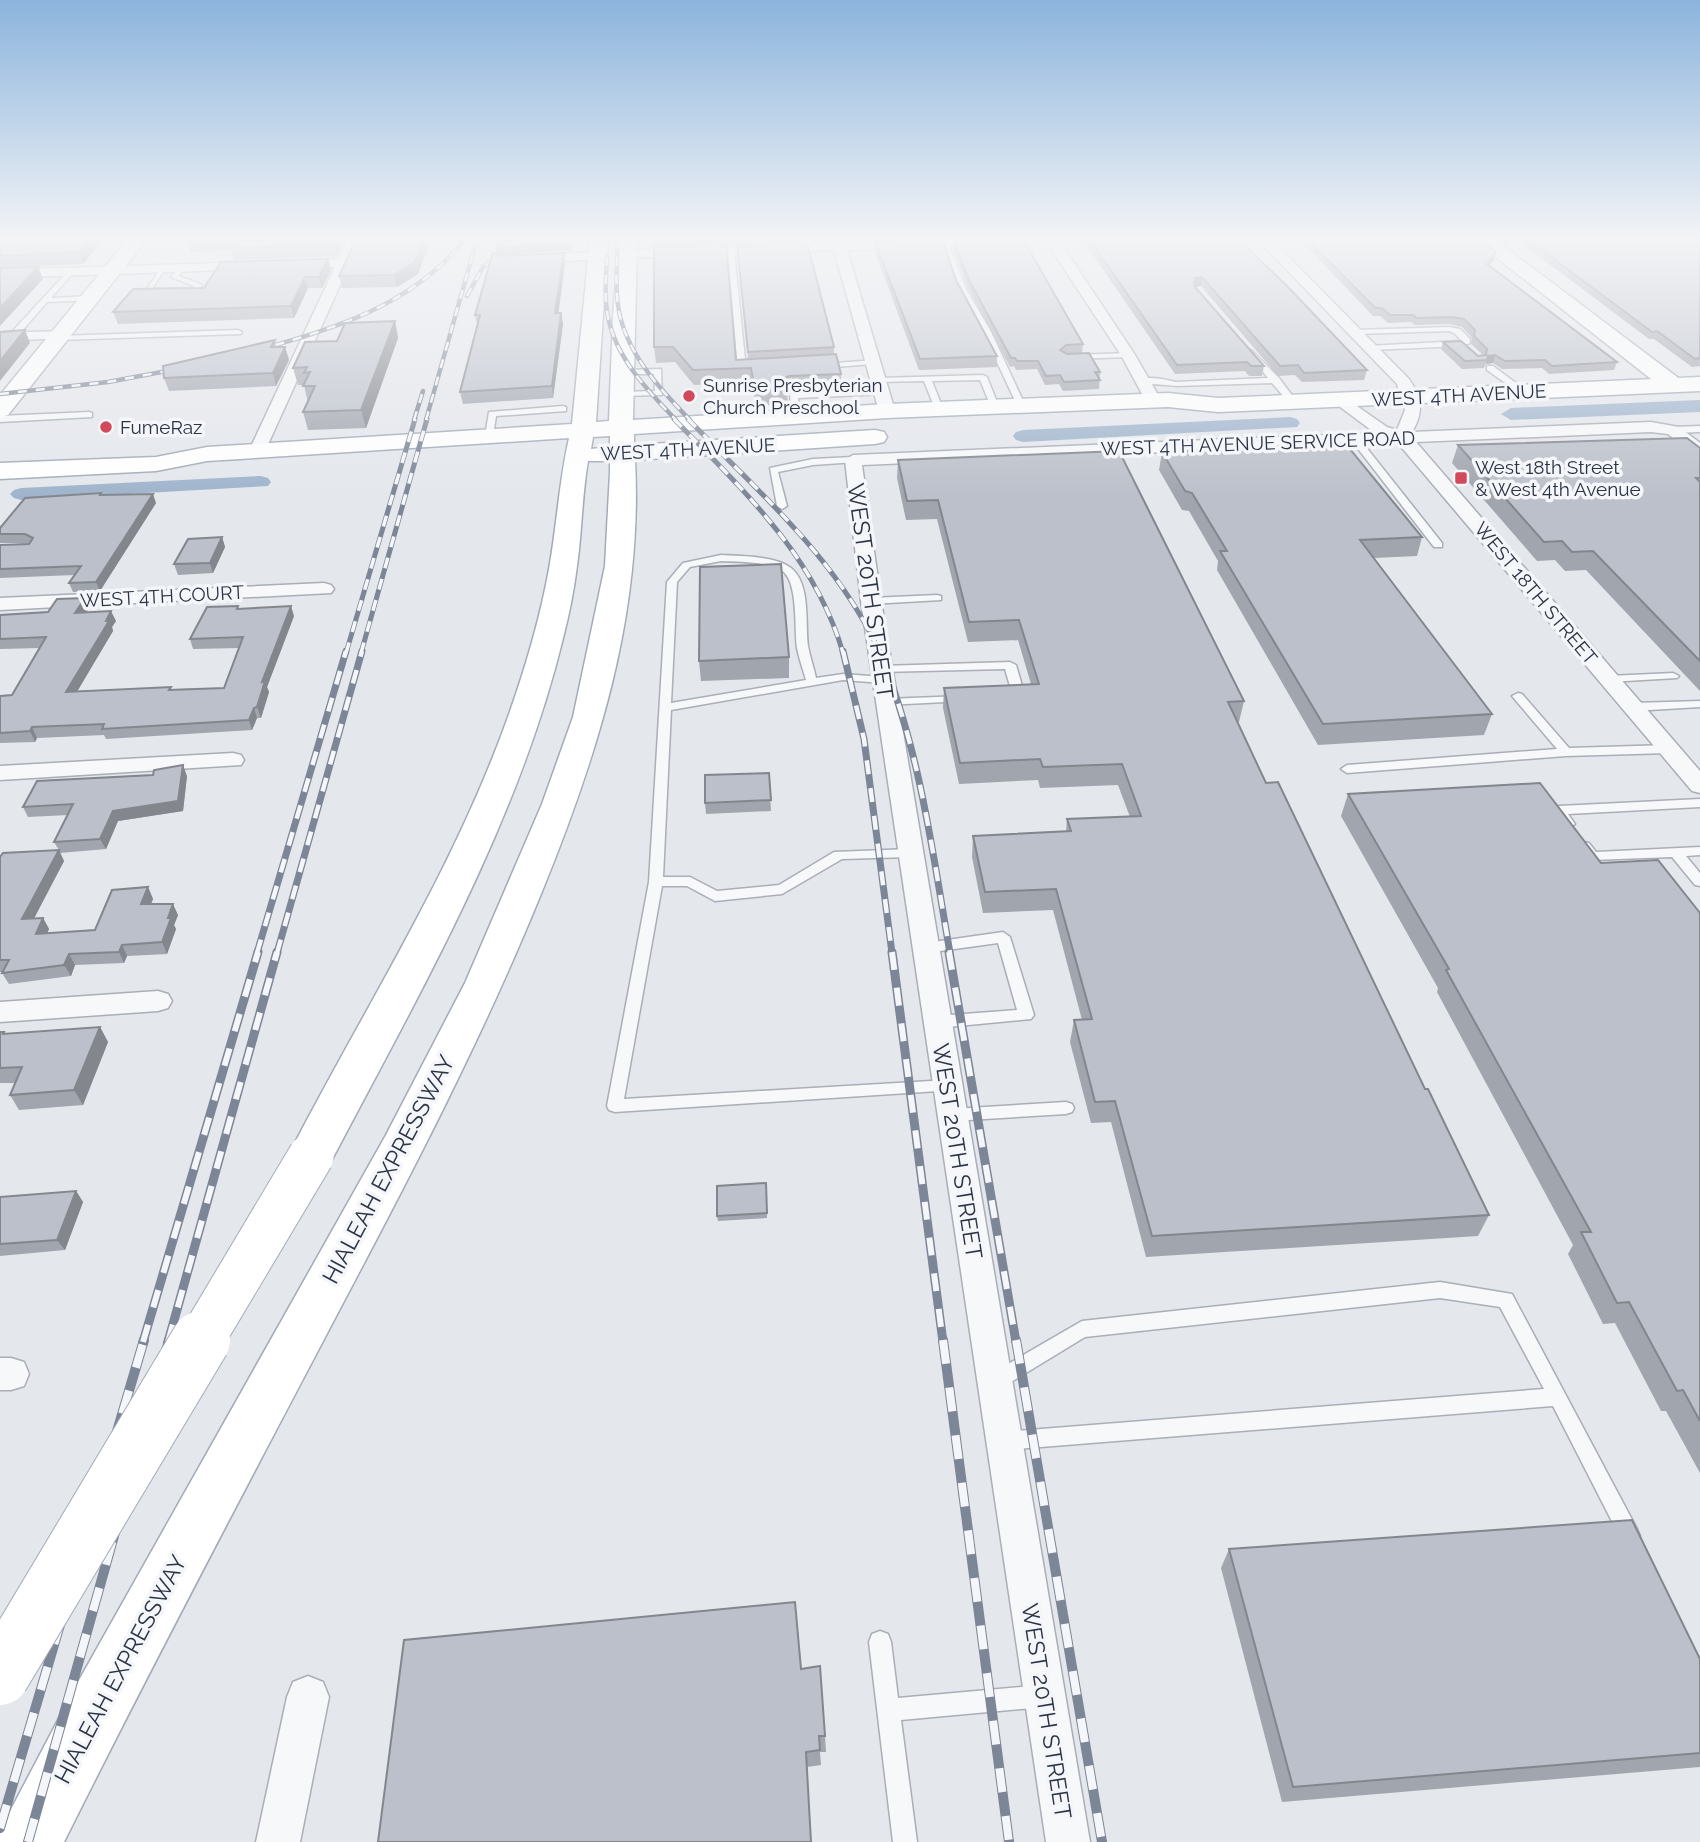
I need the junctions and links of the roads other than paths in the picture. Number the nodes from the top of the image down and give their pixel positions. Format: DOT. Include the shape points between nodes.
graph roads {
  1 [pos="70,325"];
  2 [pos="315,325"];
  3 [pos="589,325"];
  4 [pos="625,325"];
  5 [pos="738,325"];
  6 [pos="862,325"];
  7 [pos="983,325"];
  8 [pos="1108,325"];
  9 [pos="1348,325"];
  10 [pos="1594,325"];
  11 [pos="238,332"];
  12 [pos="1355,332"];
  13 [pos="6,337"];
  14 [pos="60,337"];
  15 [pos="1241,340"];
  16 [pos="1461,344"];
  17 [pos="1370,348"];
  18 [pos="1470,351"];
  19 [pos="1128,355"];
  20 [pos="1066,358"];
  21 [pos="873,362"];
  22 [pos="808,367"];
  23 [pos="1490,368"];
  24 [pos="755,370"];
  25 [pos="927,379"];
  26 [pos="1276,380"];
  27 [pos="1236,382"];
  28 [pos="1700,384"];
  29 [pos="1673,385"];
  30 [pos="1148,391"];
  31 [pos="1524,392"];
  32 [pos="883,394"];
  33 [pos="1412,397"];
  34 [pos="1341,400"];
  35 [pos="1293,402"];
  36 [pos="1252,404"];
  37 [pos="1021,405"];
  38 [pos="1218,405"];
  39 [pos="2,407"];
  40 [pos="995,407"];
  41 [pos="564,409"];
  42 [pos="939,409"];
  43 [pos="89,415"];
  44 [pos="1668,429"];
  45 [pos="1700,429"];
  46 [pos="489,436"];
  47 [pos="1401,437"];
  48 [pos="1354,439"];
  49 [pos="622,440"];
  50 [pos="572,447"];
  51 [pos="257,451"];
  52 [pos="1700,451"];
  53 [pos="517,458"];
  54 [pos="853,460"];
  55 [pos="156,464"];
  56 [pos="0,471"];
  57 [pos="782,506"];
  58 [pos="1438,545"];
  59 [pos="324,589"];
  60 [pos="937,598"];
  61 [pos="870,601"];
  62 [pos="0,604"];
  63 [pos="1673,676"];
  64 [pos="1609,679"];
  65 [pos="812,683"];
  66 [pos="884,684"];
  67 [pos="1518,696"];
  68 [pos="1006,697"];
  69 [pos="979,698"];
  70 [pos="1700,704"];
  71 [pos="667,707"];
  72 [pos="1633,707"];
  73 [pos="1669,749"];
  74 [pos="1566,752"];
  75 [pos="233,760"];
  76 [pos="1347,769"];
  77 [pos="7,772"];
  78 [pos="1700,786"];
  79 [pos="0,795"];
  80 [pos="1700,803"];
  81 [pos="1700,851"];
  82 [pos="1675,852"];
  83 [pos="911,853"];
  84 [pos="656,881"];
  85 [pos="1700,882"];
  86 [pos="926,947"];
  87 [pos="158,1001"];
  88 [pos="0,1012"];
  89 [pos="937,1022"];
  90 [pos="950,1101"];
  91 [pos="1066,1108"];
  92 [pos="995,1382"];
  93 [pos="1558,1396"];
  94 [pos="1004,1441"];
  95 [pos="1638,1552"];
  96 [pos="880,1642"];
  97 [pos="0,1676"];
  98 [pos="1044,1696"];
  99 [pos="308,1697"];
  100 [pos="888,1710"];
  101 [pos="29,1842"];
  102 [pos="278,1842"];
  103 [pos="905,1842"];
  104 [pos="1068,1842"];
  1 -- 14 [label="main road"];
  2 -- 51 [label="street"];
  3 -- 50 [label="main road"];
  4 -- 49 [label="main road, HIALEAH EXPRESSWAY"];
  5 -- 24 [label="lane" via="742,371"];
  6 -- 21 [label="street"];
  7 -- 37 [label="lane"];
  8 -- 19 [label="street"];
  9 -- 12 [label="street"];
  10 -- 29 [label="main road"];
  11 -- 14 [label="lane"];
  12 -- 16 [label="lane" via="1448,329 1467,341"];
  12 -- 17 [label="street"];
  13 -- 14 [label="street"];
  14 -- 39 [label="main road"];
  15 -- 26 [label="lane"];
  16 -- 17 [label="lane"];
  16 -- 18 [label="lane"];
  17 -- 33 [label="street" via="1404,382"];
  19 -- 20 [label="lane"];
  19 -- 30 [label="street"];
  21 -- 22 [label="lane"];
  21 -- 32 [label="street"];
  23 -- 31 [label="lane"];
  25 -- 32 [label="lane"];
  25 -- 40 [label="lane" via="983,377"];
  25 -- 42 [label="lane"];
  26 -- 27 [label="lane"];
  26 -- 35 [label="lane"];
  27 -- 30 [label="lane" via="1162,381"];
  27 -- 36 [label="lane"];
  28 -- 29 [label="main road, WEST 4TH AVENUE"];
  29 -- 31 [label="main road, WEST 4TH AVENUE"];
  30 -- 37 [label="main road, WEST 4TH AVENUE"];
  30 -- 38 [label="main road, WEST 4TH AVENUE"];
  31 -- 33 [label="main road, WEST 4TH AVENUE"];
  32 -- 42 [label="main road, WEST 4TH AVENUE"];
  32 -- 49 [label="main road, WEST 4TH AVENUE" via="796,415"];
  33 -- 34 [label="main road, WEST 4TH AVENUE"];
  33 -- 47 [label="street" via="1414,417"];
  34 -- 35 [label="main road, WEST 4TH AVENUE"];
  34 -- 47 [label="street" via="1381,430"];
  35 -- 36 [label="main road, WEST 4TH AVENUE"];
  36 -- 38 [label="main road, WEST 4TH AVENUE"];
  37 -- 40 [label="main road, WEST 4TH AVENUE"];
  38 -- 49 [label="main road, WEST 4TH AVENUE" via="1177,414 909,434"];
  39 -- 43 [label="lane"];
  40 -- 42 [label="main road, WEST 4TH AVENUE"];
  41 -- 46 [label="lane" via="492,414"];
  44 -- 45 [label="lane"];
  44 -- 47 [label="street, WEST 4TH AVENUE SERVICE ROAD"];
  44 -- 52 [label="street"];
  46 -- 50 [label="main road, WEST 4TH AVENUE"];
  46 -- 51 [label="main road, WEST 4TH AVENUE"];
  47 -- 48 [label="street, WEST 4TH AVENUE SERVICE ROAD"];
  47 -- 64 [label="street, WEST 18TH STREET"];
  48 -- 54 [label="street, WEST 4TH AVENUE SERVICE ROAD"];
  48 -- 58 [label="lane"];
  49 -- 50 [label="main road, WEST 4TH AVENUE"];
  49 -- 101 [label="main road, HIALEAH EXPRESSWAY" via="619,566 589,717 560,804 485,984 402,1148"];
  50 -- 97 [label="main road, bridge" via="563,568 548,638 524,718 482,822 420,954 311,1156"];
  51 -- 55 [label="main road, WEST 4TH AVENUE"];
  53 -- 55 [label="main road, WEST 4TH AVENUE" via="200,471"];
  54 -- 57 [label="lane" via="773,470"];
  54 -- 61 [label="street, WEST 20TH STREET"];
  55 -- 56 [label="main road, WEST 4TH AVENUE"];
  59 -- 62 [label="street, WEST 4TH COURT"];
  60 -- 61 [label="lane"];
  61 -- 66 [label="street, WEST 20TH STREET"];
  63 -- 64 [label="lane"];
  64 -- 72 [label="street, WEST 18TH STREET"];
  65 -- 66 [label="lane" via="842,677"];
  65 -- 71 [label="lane"];
  65 -- 71 [label="lane" via="794,577 785,568 759,561 721,558 687,565 672,582"];
  66 -- 68 [label="lane" via="1010,664 1019,696"];
  66 -- 69 [label="lane"];
  66 -- 83 [label="street, WEST 20TH STREET"];
  67 -- 74 [label="lane"];
  70 -- 72 [label="lane"];
  71 -- 84 [label="lane"];
  72 -- 73 [label="street, WEST 18TH STREET"];
  73 -- 74 [label="lane"];
  73 -- 78 [label="street, WEST 18TH STREET"];
  74 -- 76 [label="lane"];
  75 -- 77 [label="street"];
  77 -- 79 [label="street"];
  80 -- 82 [label="lane" via="1559,810 1592,856"];
  81 -- 82 [label="lane"];
  82 -- 85 [label="lane"];
  83 -- 84 [label="lane" via="839,855 782,889 715,896 690,881"];
  83 -- 86 [label="street, WEST 20TH STREET"];
  84 -- 90 [label="lane" via="615,1106"];
  86 -- 89 [label="street, WEST 20TH STREET"];
  86 -- 89 [label="lane" via="1003,937 1026,1015"];
  87 -- 88 [label="street"];
  89 -- 90 [label="street, WEST 20TH STREET"];
  90 -- 91 [label="lane"];
  90 -- 92 [label="street, WEST 20TH STREET"];
  92 -- 93 [label="lane" via="1082,1329 1440,1290 1506,1300"];
  92 -- 94 [label="street, WEST 20TH STREET"];
  93 -- 94 [label="lane"];
  93 -- 95 [label="lane"];
  94 -- 98 [label="street, WEST 20TH STREET"];
  96 -- 100 [label="lane"];
  98 -- 100 [label="lane"];
  98 -- 104 [label="street, WEST 20TH STREET"];
  99 -- 102 [label="street"];
  100 -- 103 [label="lane"];
}
